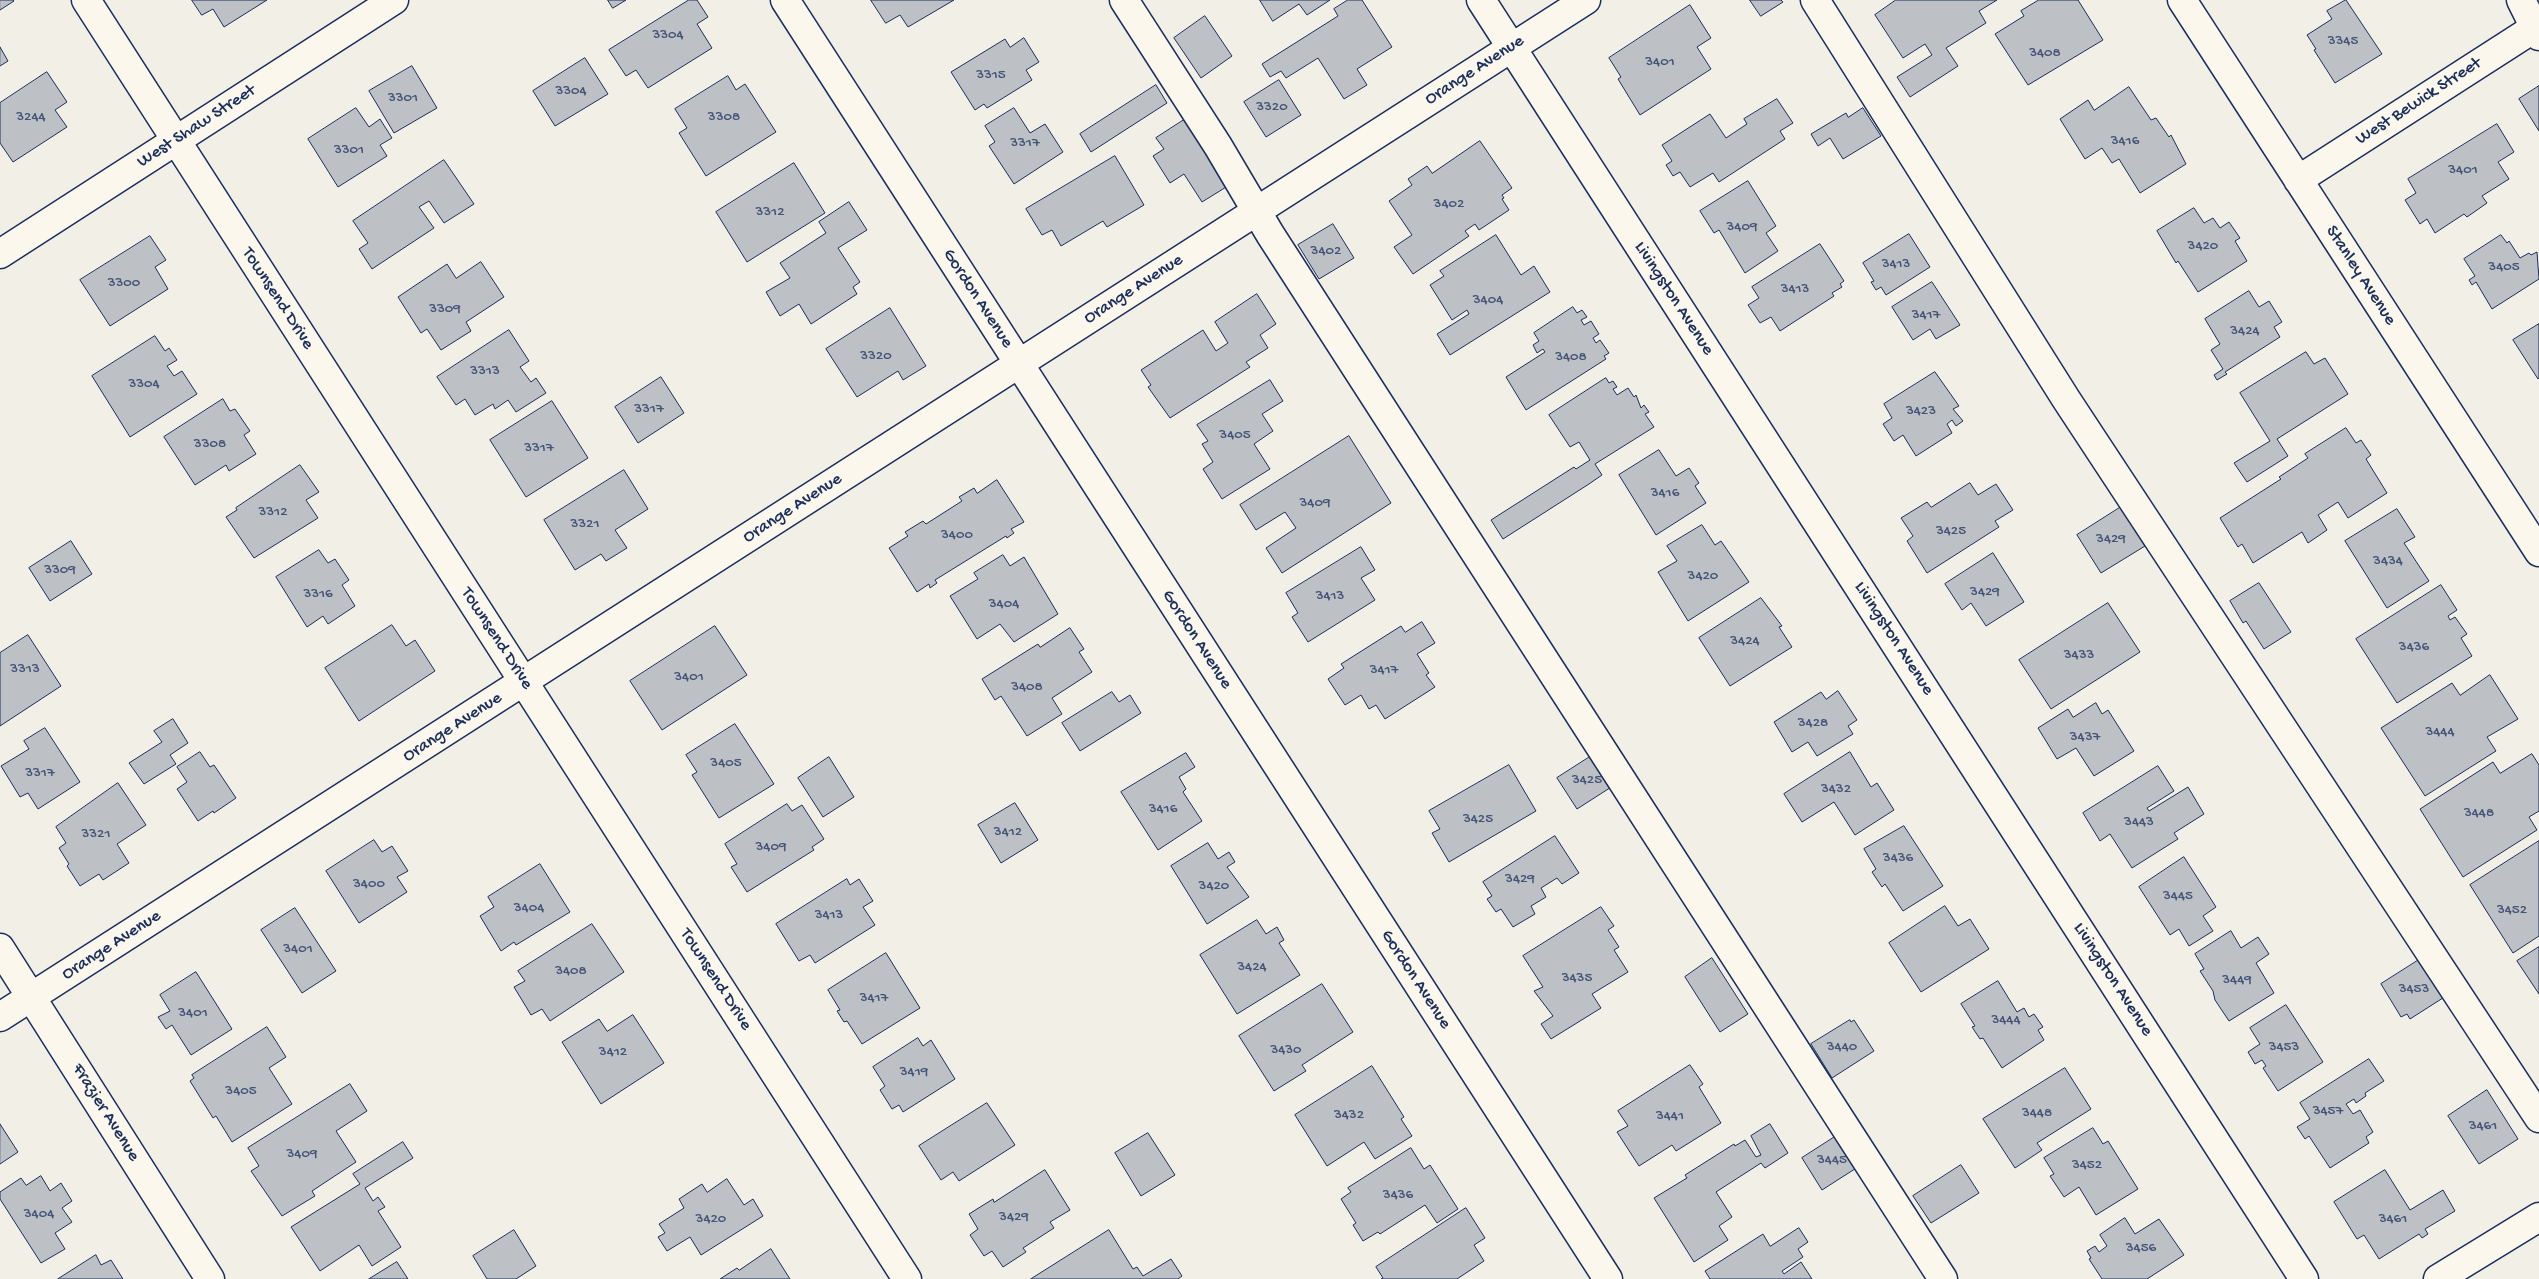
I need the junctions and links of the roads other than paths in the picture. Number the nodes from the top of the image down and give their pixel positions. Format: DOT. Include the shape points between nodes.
graph roads {
  1 [pos="86,0"];
  2 [pos="394,0"];
  3 [pos="785,0"];
  4 [pos="1124,0"];
  5 [pos="1481,0"];
  6 [pos="1586,0"];
  7 [pos="1815,0"];
  8 [pos="2182,0"];
  9 [pos="2521,0"];
  10 [pos="2537,30"];
  11 [pos="1512,48"];
  12 [pos="176,141"];
  13 [pos="2298,180"];
  14 [pos="1256,212"];
  15 [pos="0,254"];
  16 [pos="1019,364"];
  17 [pos="2539,552"];
  18 [pos="523,682"];
  19 [pos="0,948"];
  20 [pos="31,997"];
  21 [pos="0,1017"];
  22 [pos="2539,1118"];
  23 [pos="2539,1218"];
  24 [pos="210,1279"];
  25 [pos="906,1279"];
  26 [pos="1608,1279"];
  27 [pos="1943,1279"];
  28 [pos="2304,1279"];
  29 [pos="2438,1279"];
  1 -- 12 [label="street, Townsend Drive"];
  2 -- 12 [label="street, West Shaw Street"];
  3 -- 16 [label="street, Gordon Avenue"];
  4 -- 14 [label="street" via="1218,146"];
  5 -- 11 [label="street, Livingston Avenue"];
  6 -- 11 [label="street, Orange Avenue"];
  7 -- 22 [label="street" via="2066,399"];
  8 -- 13 [label="street, Stanley Avenue"];
  9 -- 10 [label="street"];
  10 -- 13 [label="street, West Bewick Street"];
  11 -- 14 [label="street, Orange Avenue"];
  11 -- 28 [label="street, Livingston Avenue"];
  12 -- 15 [label="street, West Shaw Street"];
  12 -- 18 [label="street, Townsend Drive"];
  13 -- 17 [label="street, Stanley Avenue"];
  14 -- 16 [label="street, Orange Avenue"];
  14 -- 27 [label="street"];
  16 -- 18 [label="street, Orange Avenue"];
  16 -- 26 [label="street, Gordon Avenue"];
  18 -- 20 [label="street, Orange Avenue"];
  18 -- 25 [label="street, Townsend Drive"];
  19 -- 20 [label="street, Frazier Avenue"];
  20 -- 21 [label="street, Orange Avenue"];
  20 -- 24 [label="street, Frazier Avenue"];
  23 -- 29 [label="street"];
}
